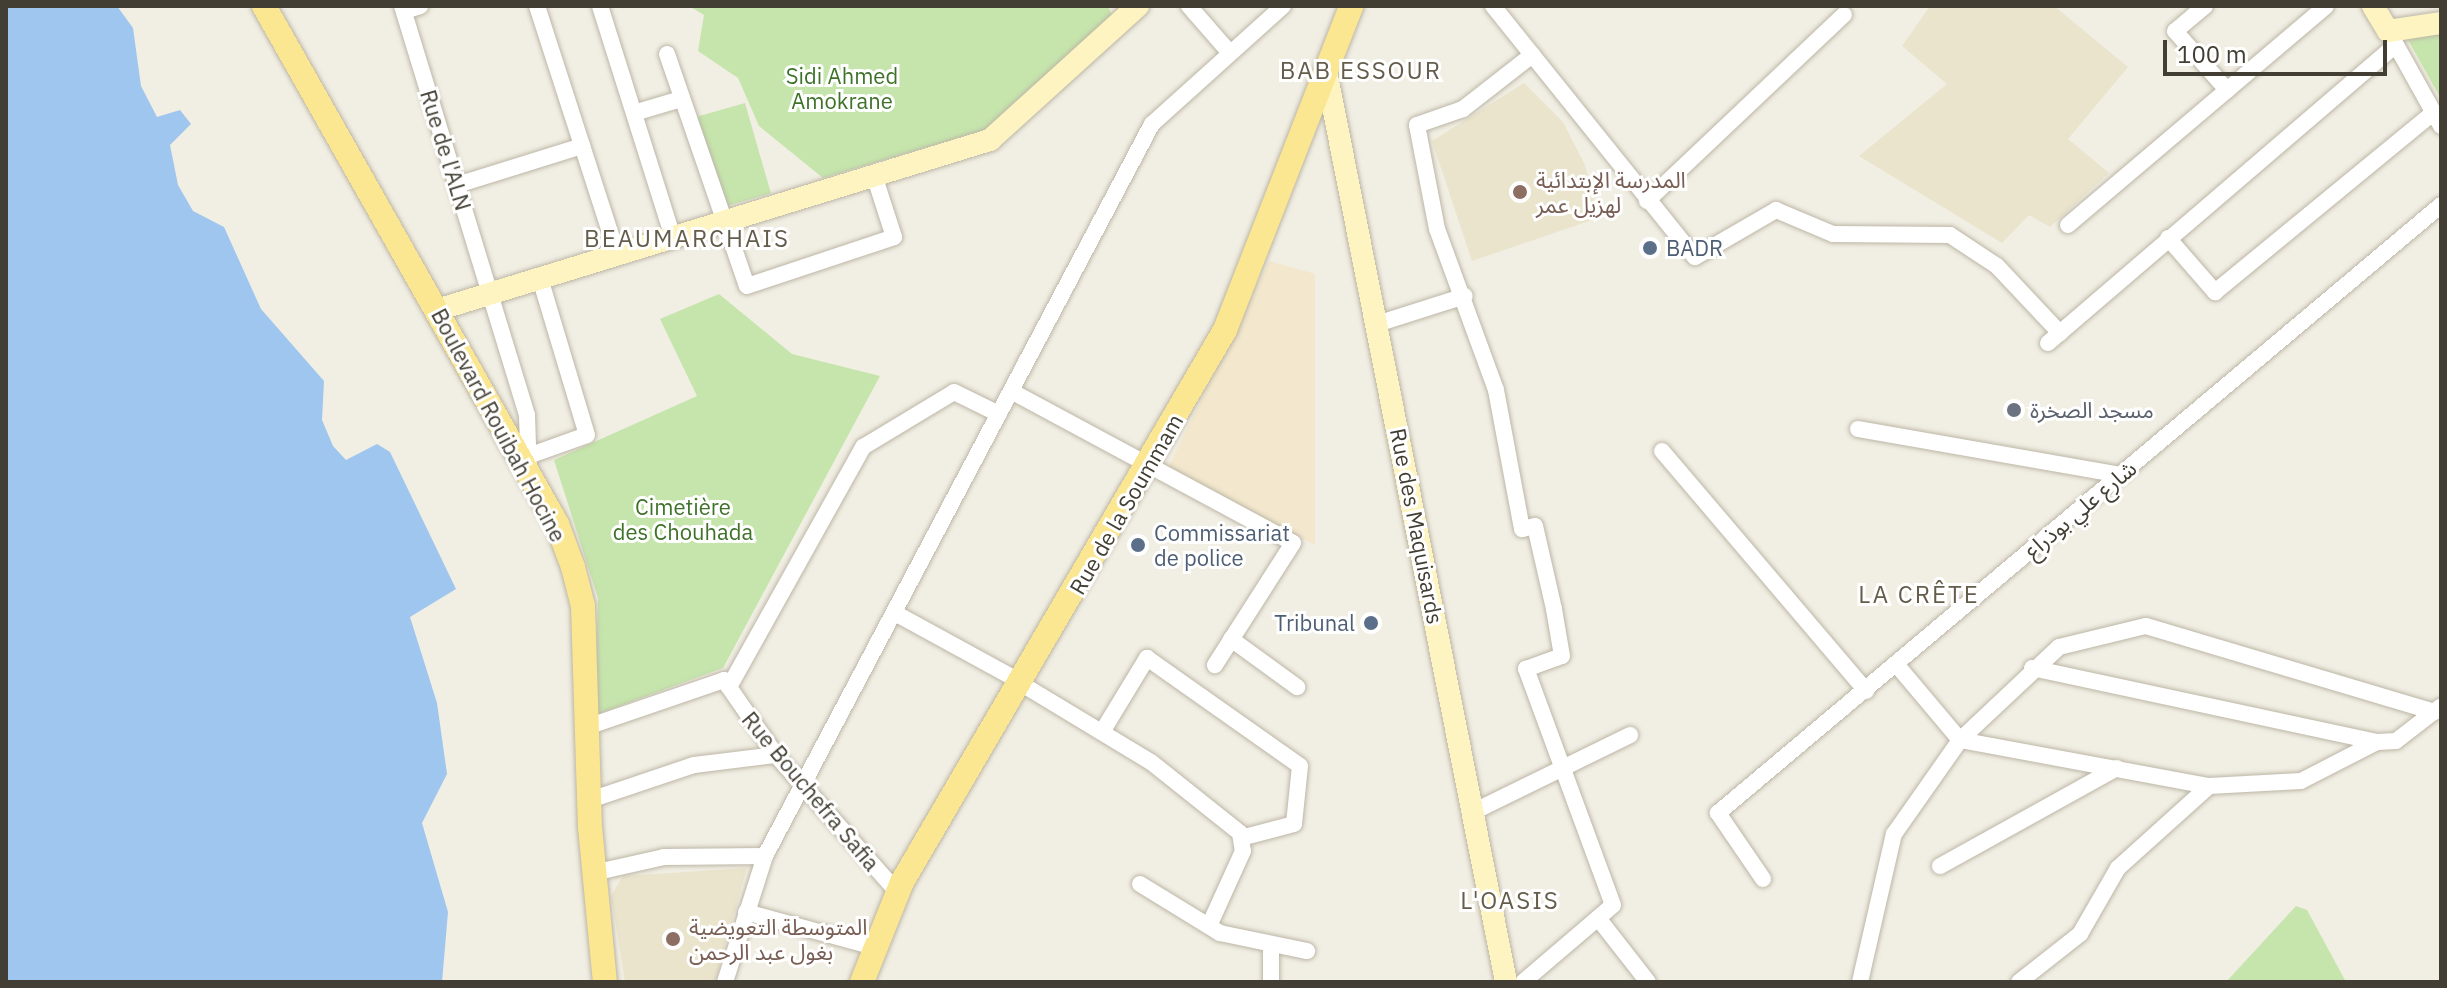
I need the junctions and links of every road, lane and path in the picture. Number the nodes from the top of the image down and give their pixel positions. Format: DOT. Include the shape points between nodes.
graph roads {
  1 [pos="264,6"];
  2 [pos="537,6"];
  3 [pos="600,6"];
  4 [pos="1138,6"];
  5 [pos="1189,6"];
  6 [pos="1351,6"];
  7 [pos="1493,6"];
  8 [pos="2205,6"];
  9 [pos="2326,6"];
  10 [pos="2373,6"];
  11 [pos="409,8"];
  12 [pos="1275,9"];
  13 [pos="1844,15"];
  14 [pos="2441,23"];
  15 [pos="2392,38"];
  16 [pos="1230,53"];
  17 [pos="667,54"];
  18 [pos="1532,55"];
  19 [pos="1326,71"];
  20 [pos="2227,90"];
  21 [pos="681,99"];
  22 [pos="634,113"];
  23 [pos="2437,119"];
  24 [pos="582,146"];
  25 [pos="874,175"];
  26 [pos="457,185"];
  27 [pos="1647,201"];
  28 [pos="2441,205"];
  29 [pos="719,221"];
  30 [pos="2068,225"];
  31 [pos="673,237"];
  32 [pos="2168,238"];
  33 [pos="617,254"];
  34 [pos="540,278"];
  35 [pos="490,294"];
  36 [pos="1465,296"];
  37 [pos="437,310"];
  38 [pos="1377,324"];
  39 [pos="1011,391"];
  40 [pos="999,414"];
  41 [pos="1858,429"];
  42 [pos="1662,451"];
  43 [pos="530,465"];
  44 [pos="1150,465"];
  45 [pos="2121,475"];
  46 [pos="895,613"];
  47 [pos="1231,639"];
  48 [pos="1896,664"];
  49 [pos="1215,665"];
  50 [pos="2032,668"];
  51 [pos="1020,682"];
  52 [pos="729,687"];
  53 [pos="1297,687"];
  54 [pos="1866,691"];
  55 [pos="2437,709"];
  56 [pos="587,727"];
  57 [pos="1102,732"];
  58 [pos="1630,735"];
  59 [pos="1960,740"];
  60 [pos="2377,742"];
  61 [pos="776,755"];
  62 [pos="1567,768"];
  63 [pos="2117,768"];
  64 [pos="2209,786"];
  65 [pos="803,787"];
  66 [pos="590,800"];
  67 [pos="1473,812"];
  68 [pos="1241,838"];
  69 [pos="765,856"];
  70 [pos="1940,866"];
  71 [pos="593,873"];
  72 [pos="1763,879"];
  73 [pos="1140,884"];
  74 [pos="897,892"];
  75 [pos="746,912"];
  76 [pos="1598,918"];
  77 [pos="1209,926"];
  78 [pos="1271,946"];
  79 [pos="874,947"];
  80 [pos="1307,951"];
  81 [pos="605,982"];
  82 [pos="725,982"];
  83 [pos="862,982"];
  84 [pos="1271,982"];
  85 [pos="1506,982"];
  86 [pos="1523,982"];
  87 [pos="1648,982"];
  88 [pos="1860,982"];
  89 [pos="2019,982"];
  1 -- 37 [label="main road, Boulevard Rouibah Hocine"];
  2 -- 24 [label="street"];
  3 -- 22 [label="street"];
  4 -- 25 [label="main road" via="990,140"];
  5 -- 16 [label="street"];
  6 -- 19 [label="main road, Rue de la Soummam"];
  7 -- 18 [label="street"];
  8 -- 20 [label="street" via="2175,31"];
  9 -- 20 [label="street"];
  10 -- 15 [label="main road"];
  11 -- 26 [label="street, Rue de l'ALN"];
  12 -- 16 [label="street"];
  13 -- 27 [label="street"];
  14 -- 15 [label="main road"];
  15 -- 23 [label="street"];
  15 -- 32 [label="street"];
  16 -- 39 [label="street" via="1152,124"];
  17 -- 21 [label="street"];
  18 -- 27 [label="street"];
  18 -- 36 [label="street" via="1463,109 1417,125 1437,229"];
  19 -- 38 [label="main road, Rue des Maquisards"];
  19 -- 44 [label="main road, Rue de la Soummam" via="1225,330"];
  20 -- 30 [label="street"];
  21 -- 22 [label="street"];
  21 -- 29 [label="street"];
  22 -- 31 [label="street"];
  23 -- 32 [label="street" via="2215,292"];
  24 -- 26 [label="street"];
  24 -- 33 [label="street"];
  25 -- 29 [label="main road"];
  25 -- 29 [label="street" via="894,237 747,286"];
  26 -- 35 [label="street, Rue de l'ALN"];
  27 -- 32 [label="street" via="1695,257 1776,210 1833,234 1950,235 1997,266 2054,338"];
  28 -- 45 [label="street, شارع علي بوذراع"];
  29 -- 31 [label="main road"];
  31 -- 33 [label="main road"];
  33 -- 34 [label="main road"];
  34 -- 35 [label="main road"];
  34 -- 43 [label="street" via="587,435"];
  35 -- 37 [label="main road"];
  35 -- 43 [label="street, Rue de l'ALN"];
  36 -- 38 [label="street"];
  36 -- 62 [label="street" via="1496,390 1522,529 1535,526 1554,609 1562,656 1526,669"];
  37 -- 43 [label="main road, Boulevard Rouibah Hocine"];
  38 -- 67 [label="main road, Rue des Maquisards"];
  39 -- 40 [label="street"];
  39 -- 44 [label="street"];
  40 -- 46 [label="street"];
  40 -- 52 [label="street" via="954,392 863,447"];
  41 -- 45 [label="street"];
  42 -- 54 [label="street"];
  43 -- 56 [label="main road, Boulevard Rouibah Hocine" via="557,524 583,606"];
  44 -- 47 [label="street" via="1293,543"];
  44 -- 51 [label="main road, Rue de la Soummam"];
  45 -- 48 [label="street, شارع علي بوذراع"];
  46 -- 51 [label="street"];
  46 -- 65 [label="street"];
  47 -- 49 [label="street"];
  47 -- 53 [label="street"];
  48 -- 54 [label="street, شارع علي بوذراع"];
  48 -- 59 [label="street"];
  50 -- 55 [label="street" via="2059,647 2146,626"];
  50 -- 59 [label="street"];
  50 -- 60 [label="street"];
  51 -- 57 [label="street"];
  51 -- 74 [label="main road, Rue de la Soummam"];
  52 -- 56 [label="street" via="711,680"];
  52 -- 61 [label="street, Rue Bouchefra Safia"];
  54 -- 72 [label="street, شارع علي بوذراع" via="1718,813"];
  55 -- 60 [label="street" via="2396,741"];
  56 -- 66 [label="main road, Boulevard Rouibah Hocine"];
  57 -- 68 [label="street" via="1151,762"];
  57 -- 68 [label="street" via="1147,658 1300,766 1294,824"];
  58 -- 62 [label="street"];
  59 -- 63 [label="street"];
  59 -- 88 [label="street" via="1894,834"];
  60 -- 64 [label="street" via="2280,787"];
  61 -- 65 [label="street, Rue Bouchefra Safia"];
  61 -- 66 [label="street" via="694,765"];
  62 -- 67 [label="street"];
  62 -- 76 [label="street" via="1613,905"];
  63 -- 64 [label="street"];
  63 -- 70 [label="street"];
  64 -- 89 [label="street" via="2118,868 2080,934"];
  65 -- 69 [label="street"];
  65 -- 74 [label="street, Rue Bouchefra Safia"];
  66 -- 71 [label="main road, Boulevard Rouibah Hocine"];
  67 -- 85 [label="main road, Rue des Maquisards"];
  68 -- 77 [label="street" via="1243,851"];
  69 -- 71 [label="street" via="664,857"];
  69 -- 75 [label="street"];
  71 -- 81 [label="main road, Boulevard Rouibah Hocine"];
  73 -- 77 [label="street"];
  74 -- 79 [label="main road, Rue de la Soummam"];
  75 -- 79 [label="street"];
  75 -- 82 [label="street"];
  76 -- 86 [label="street"];
  76 -- 87 [label="street"];
  77 -- 78 [label="street"];
  78 -- 80 [label="street"];
  78 -- 84 [label="street"];
  79 -- 83 [label="main road, Rue de la Soummam"];
}
